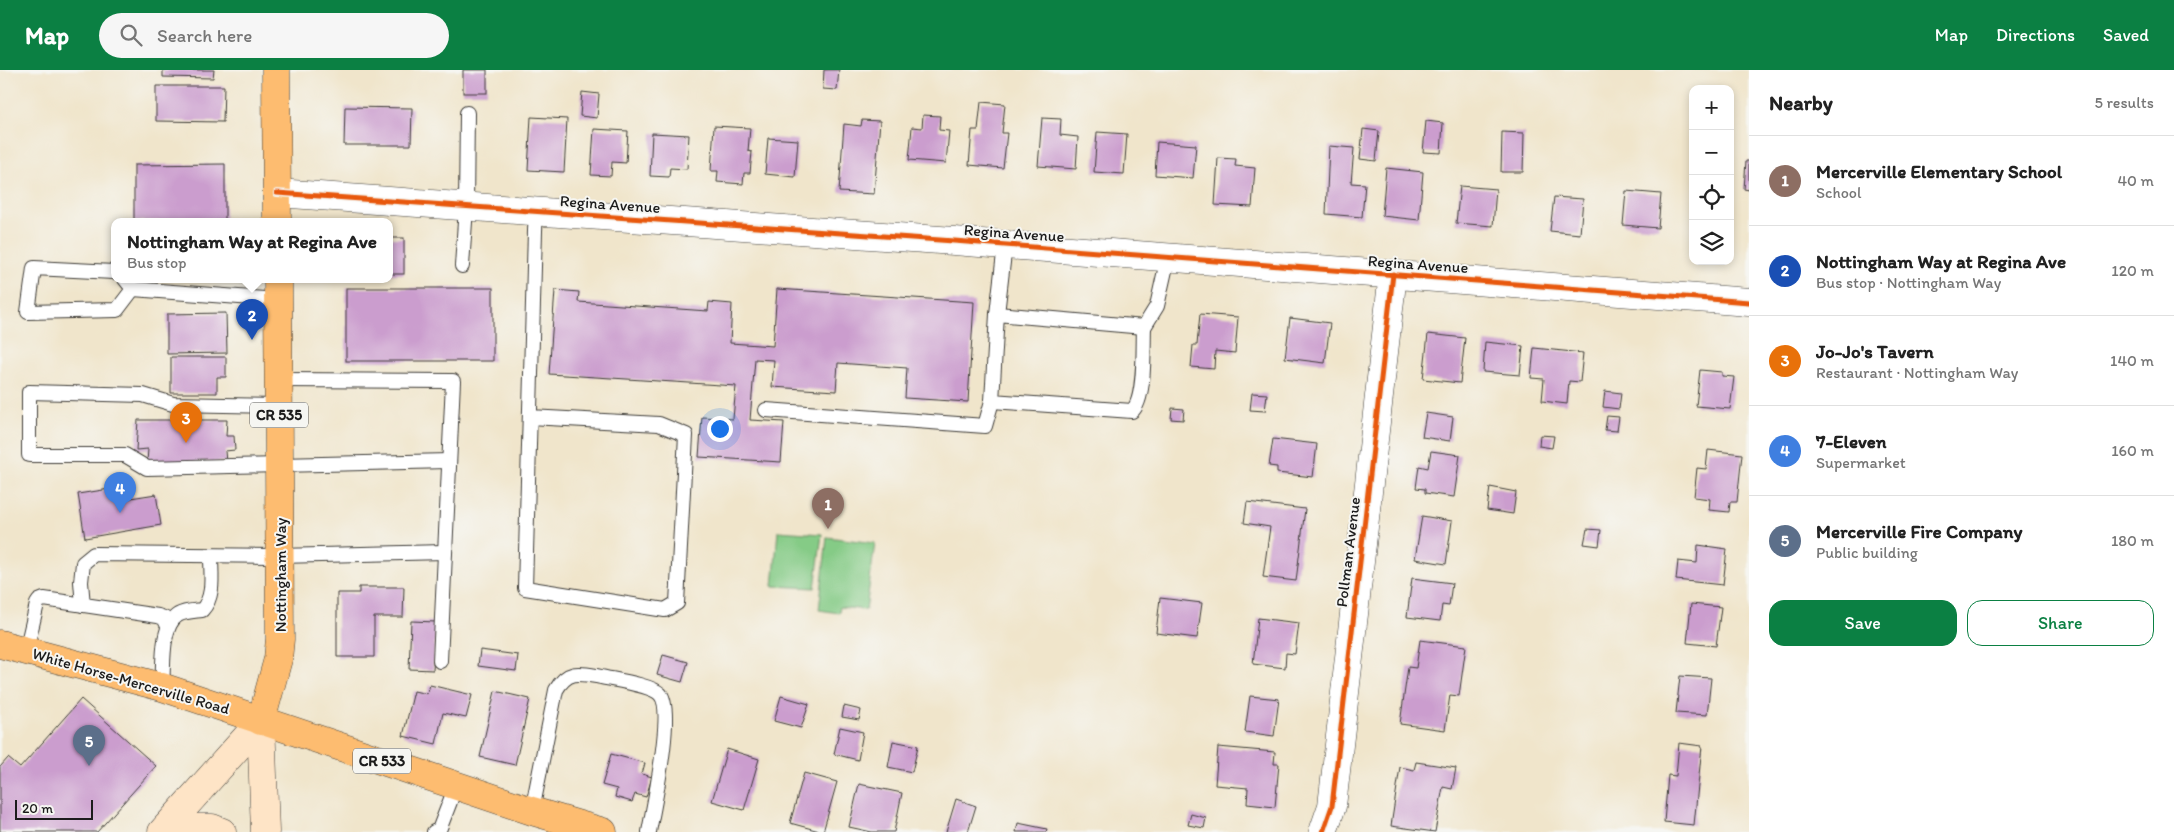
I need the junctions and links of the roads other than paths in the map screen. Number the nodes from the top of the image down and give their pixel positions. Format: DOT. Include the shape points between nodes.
graph roads {
  1 [pos="276,70"];
  2 [pos="467,113"];
  3 [pos="277,193"];
  4 [pos="466,207"];
  5 [pos="536,211"];
  6 [pos="278,218"];
  7 [pos="1004,245"];
  8 [pos="1168,257"];
  9 [pos="462,266"];
  10 [pos="111,272"];
  11 [pos="1393,274"];
  12 [pos="129,284"];
  13 [pos="278,290"];
  14 [pos="1749,302"];
  15 [pos="997,314"];
  16 [pos="1144,327"];
  17 [pos="278,393"];
  18 [pos="992,402"];
  19 [pos="766,410"];
  20 [pos="530,417"];
  21 [pos="449,461"];
  22 [pos="279,465"];
  23 [pos="445,552"];
  24 [pos="211,556"];
  25 [pos="280,556"];
  26 [pos="83,605"];
  27 [pos="168,626"];
  28 [pos="0,644"];
  29 [pos="26,650"];
  30 [pos="440,661"];
  31 [pos="162,687"];
  32 [pos="261,721"];
  33 [pos="456,786"];
  34 [pos="532,811"];
  35 [pos="164,830"];
  36 [pos="222,832"];
  37 [pos="265,832"];
  38 [pos="434,832"];
  39 [pos="603,832"];
  40 [pos="649,832"];
  41 [pos="1323,832"];
  1 -- 3 [label="main road"];
  2 -- 4 [label="lane"];
  3 -- 4 [label="street, Regina Avenue"];
  3 -- 6 [label="main road"];
  4 -- 5 [label="street, Regina Avenue"];
  4 -- 9 [label="lane"];
  5 -- 7 [label="street, Regina Avenue"];
  5 -- 20 [label="lane"];
  7 -- 8 [label="street, Regina Avenue"];
  7 -- 15 [label="lane"];
  8 -- 11 [label="street, Regina Avenue"];
  8 -- 16 [label="lane" via="1157,306"];
  10 -- 12 [label="lane" via="34,268 28,312 117,310"];
  11 -- 14 [label="street, Regina Avenue"];
  11 -- 41 [label="street, Pollman Avenue" via="1332,806"];
  12 -- 13 [label="lane"];
  13 -- 17 [label="main road, Nottingham Way / CR 535"];
  15 -- 16 [label="lane"];
  15 -- 18 [label="lane"];
  16 -- 18 [label="lane" via="1140,394 1132,411"];
  17 -- 21 [label="lane" via="453,381"];
  17 -- 22 [label="main road, Nottingham Way / CR 535"];
  17 -- 22 [label="lane" via="173,404 143,395 29,392 29,455 125,455 147,468"];
  18 -- 19 [label="lane" via="985,426"];
  20 -- 20 [label="lane" via="525,588 665,610 677,603 686,435 659,424"];
  21 -- 22 [label="lane"];
  21 -- 23 [label="lane"];
  22 -- 25 [label="main road, Nottingham Way / CR 535"];
  23 -- 25 [label="lane"];
  23 -- 30 [label="lane"];
  24 -- 25 [label="lane"];
  24 -- 26 [label="lane" via="94,554 83,563"];
  24 -- 27 [label="lane" via="211,596 207,604 202,610 178,615"];
  25 -- 32 [label="main road, Nottingham Way / CR 535" via="278,659"];
  26 -- 27 [label="lane" via="158,616 164,618"];
  26 -- 29 [label="lane" via="39,601"];
  27 -- 31 [label="lane"];
  28 -- 29 [label="main road, White Horse-Mercerville Road / CR 533"];
  29 -- 31 [label="main road, White Horse-Mercerville Road / CR 533"];
  31 -- 32 [label="main road, White Horse-Mercerville Road / CR 533"];
  32 -- 33 [label="main road, CR 533"];
  32 -- 35 [label="main road, Nottingham Way"];
  32 -- 37 [label="main road, CR 535"];
  33 -- 34 [label="main road, CR 533"];
  33 -- 38 [label="lane" via="439,830"];
  34 -- 39 [label="main road, CR 533"];
  34 -- 40 [label="lane" via="556,690 568,676 587,674 638,685 659,693 664,700 665,732"];
  35 -- 36 [label="main road" via="212,828"];
}
